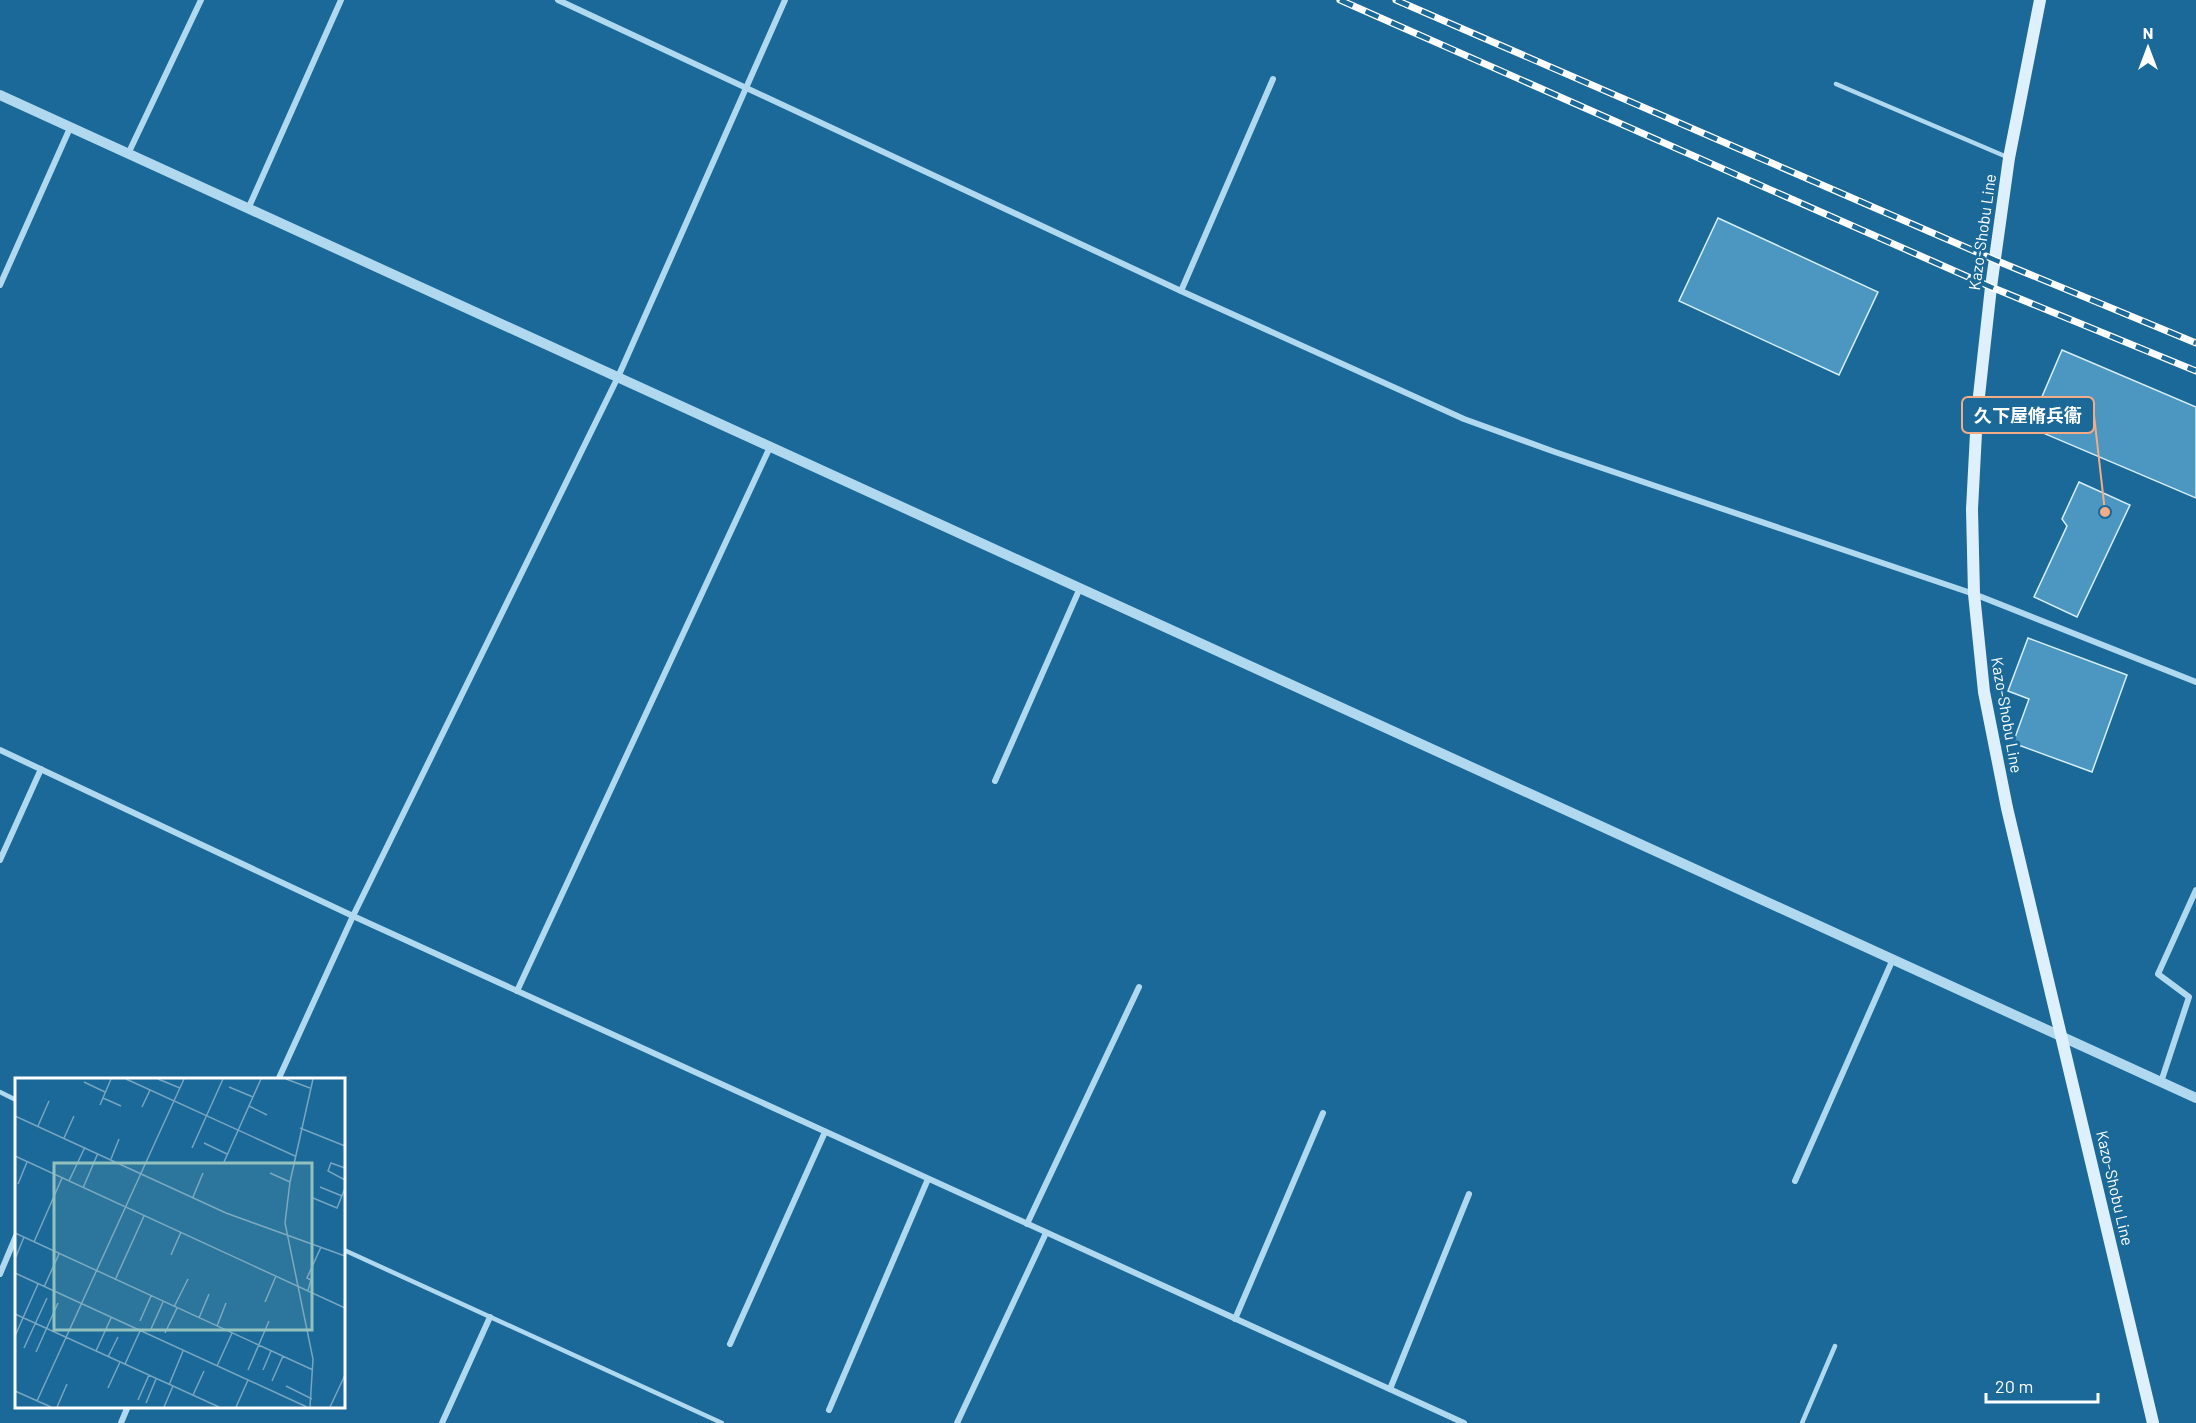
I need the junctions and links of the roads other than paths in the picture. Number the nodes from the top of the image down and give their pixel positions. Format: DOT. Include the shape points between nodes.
graph roads {
  1 [pos="201,0"];
  2 [pos="341,0"];
  3 [pos="558,0"];
  4 [pos="784,0"];
  5 [pos="2040,0"];
  6 [pos="1273,79"];
  7 [pos="1836,84"];
  8 [pos="744,88"];
  9 [pos="0,95"];
  10 [pos="70,128"];
  11 [pos="128,154"];
  12 [pos="2009,158"];
  13 [pos="248,209"];
  14 [pos="0,285"];
  15 [pos="1180,291"];
  16 [pos="618,377"];
  17 [pos="770,447"];
  18 [pos="1080,588"];
  19 [pos="1974,594"];
  20 [pos="2196,682"];
  21 [pos="0,750"];
  22 [pos="41,769"];
  23 [pos="995,781"];
  24 [pos="0,861"];
  25 [pos="2196,890"];
  26 [pos="353,916"];
  27 [pos="1893,959"];
  28 [pos="1138,987"];
  29 [pos="517,991"];
  30 [pos="2062,1035"];
  31 [pos="279,1078"];
  32 [pos="2161,1082"];
  33 [pos="0,1092"];
  34 [pos="2196,1098"];
  35 [pos="15,1100"];
  36 [pos="1323,1113"];
  37 [pos="825,1132"];
  38 [pos="928,1179"];
  39 [pos="1795,1181"];
  40 [pos="1469,1194"];
  41 [pos="1027,1224"];
  42 [pos="1046,1233"];
  43 [pos="15,1238"];
  44 [pos="345,1250"];
  45 [pos="0,1274"];
  46 [pos="490,1317"];
  47 [pos="1235,1319"];
  48 [pos="730,1344"];
  49 [pos="1835,1346"];
  50 [pos="1390,1389"];
  51 [pos="128,1408"];
  52 [pos="829,1410"];
  53 [pos="121,1423"];
  54 [pos="442,1423"];
  55 [pos="722,1423"];
  56 [pos="957,1423"];
  57 [pos="1464,1423"];
  58 [pos="1802,1423"];
  59 [pos="2153,1423"];
  1 -- 11 [label="street"];
  2 -- 13 [label="street"];
  3 -- 8 [label="street"];
  4 -- 8 [label="street"];
  5 -- 12 [label="main road, Kazo-Shobu Line"];
  6 -- 15 [label="street"];
  7 -- 12 [label="lane"];
  8 -- 15 [label="street"];
  8 -- 16 [label="street"];
  9 -- 10 [label="street"];
  10 -- 11 [label="street"];
  10 -- 14 [label="street"];
  11 -- 13 [label="street"];
  12 -- 19 [label="main road, Kazo-Shobu Line" via="1977,414 1972,509"];
  13 -- 16 [label="street"];
  15 -- 19 [label="street" via="1464,419"];
  16 -- 17 [label="street"];
  16 -- 26 [label="street"];
  17 -- 18 [label="street"];
  17 -- 29 [label="street"];
  18 -- 23 [label="street"];
  18 -- 27 [label="street"];
  19 -- 20 [label="street"];
  19 -- 30 [label="main road, Kazo-Shobu Line" via="1984,692 2007,808"];
  21 -- 22 [label="street"];
  22 -- 24 [label="street"];
  22 -- 26 [label="street"];
  25 -- 32 [label="street" via="2158,974 2189,997"];
  26 -- 29 [label="street"];
  26 -- 31 [label="street"];
  27 -- 30 [label="street"];
  27 -- 39 [label="street"];
  28 -- 41 [label="street"];
  29 -- 37 [label="street"];
  30 -- 32 [label="street"];
  30 -- 59 [label="main road, Kazo-Shobu Line"];
  32 -- 34 [label="street"];
  33 -- 35 [label="lane"];
  36 -- 47 [label="street"];
  37 -- 38 [label="street"];
  37 -- 48 [label="street"];
  38 -- 41 [label="street"];
  38 -- 52 [label="street"];
  40 -- 50 [label="street"];
  41 -- 42 [label="street"];
  42 -- 47 [label="street"];
  42 -- 56 [label="street"];
  43 -- 45 [label="street"];
  44 -- 46 [label="lane"];
  46 -- 54 [label="street"];
  46 -- 55 [label="lane"];
  47 -- 50 [label="street"];
  49 -- 58 [label="lane"];
  50 -- 57 [label="street"];
  51 -- 53 [label="street"];
}
